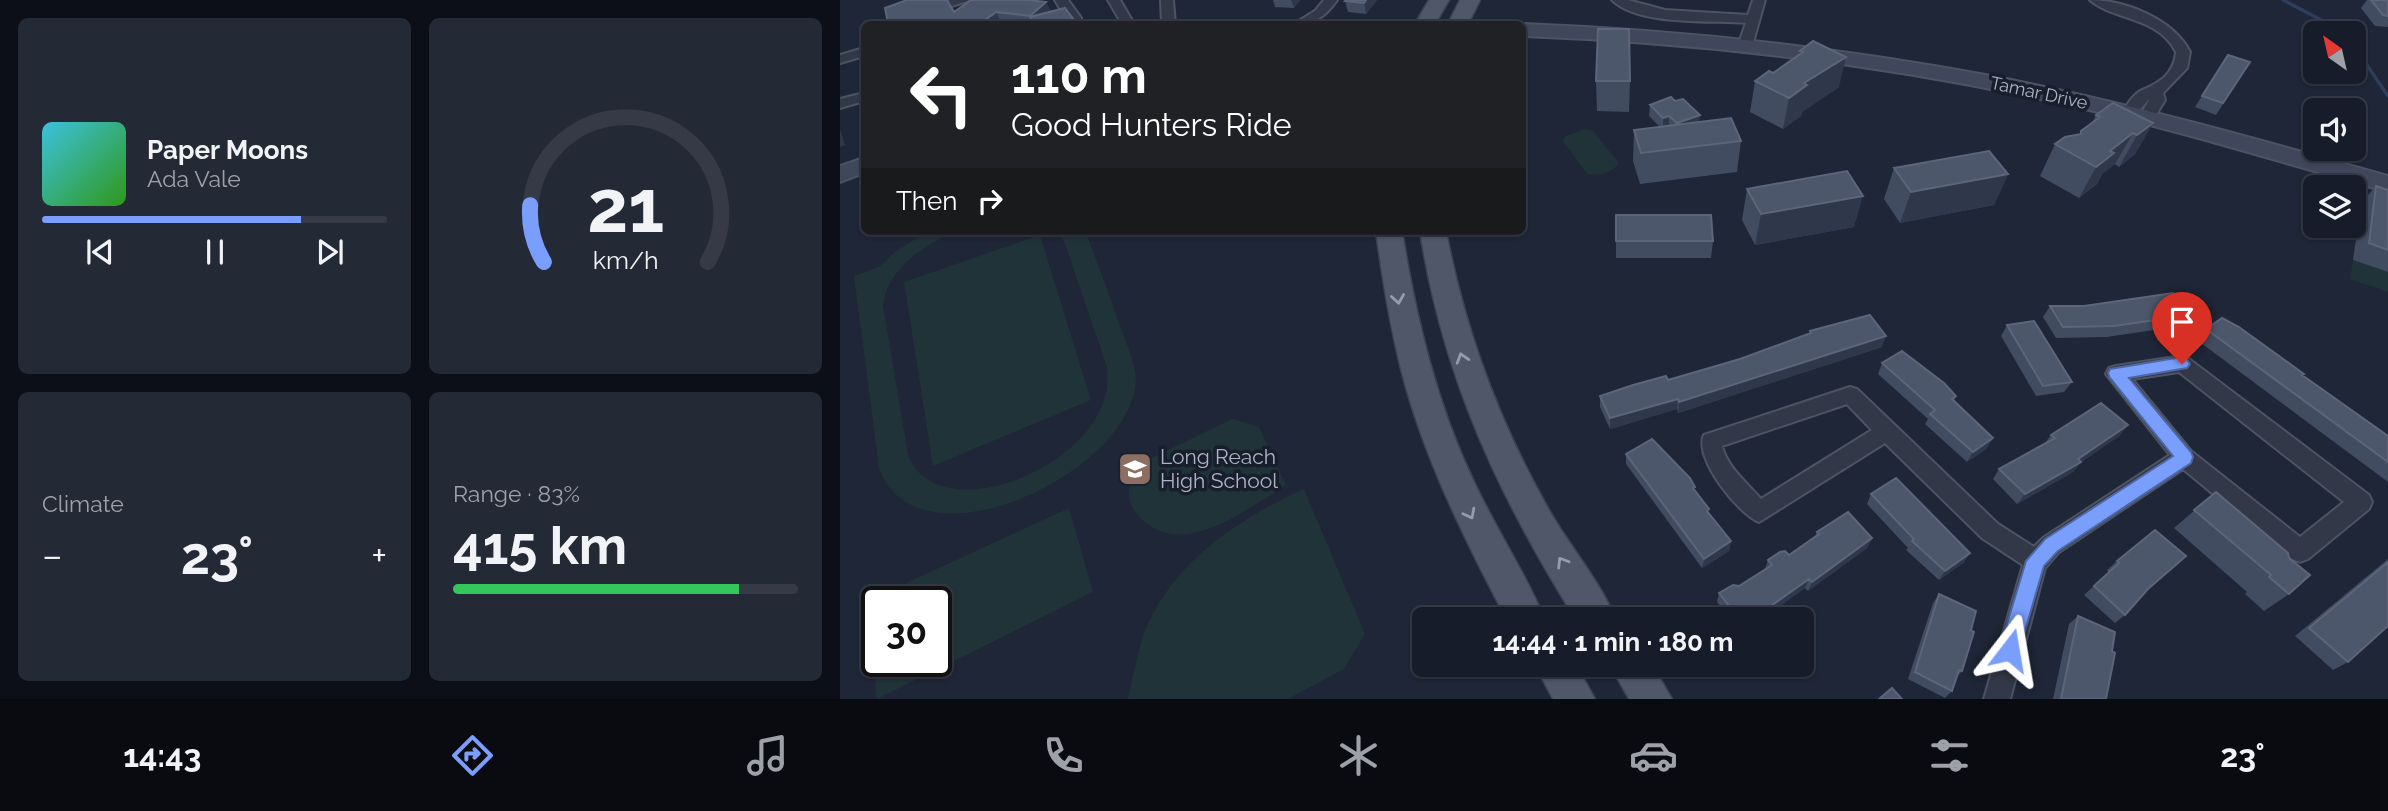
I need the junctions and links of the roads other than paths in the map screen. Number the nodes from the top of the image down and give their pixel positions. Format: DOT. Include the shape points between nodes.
graph roads {
  1 [pos="965,0"];
  2 [pos="1114,0"];
  3 [pos="1167,0"];
  4 [pos="1331,0"];
  5 [pos="1439,0"];
  6 [pos="1470,0"];
  7 [pos="1618,0"];
  8 [pos="1759,0"];
  9 [pos="2096,0"];
  10 [pos="1064,1"];
  11 [pos="1752,19"];
  12 [pos="896,21"];
  13 [pos="1074,21"];
  14 [pos="1126,21"];
  15 [pos="1169,21"];
  16 [pos="1306,21"];
  17 [pos="1427,21"];
  18 [pos="1460,21"];
  19 [pos="1526,30"];
  20 [pos="1682,40"];
  21 [pos="1526,43"];
  22 [pos="1745,46"];
  23 [pos="861,53"];
  24 [pos="840,59"];
  25 [pos="861,98"];
  26 [pos="840,104"];
  27 [pos="2139,115"];
  28 [pos="861,166"];
  29 [pos="840,174"];
  30 [pos="2388,184"];
  31 [pos="1390,235"];
  32 [pos="1434,235"];
  33 [pos="1887,431"];
  34 [pos="2184,457"];
  35 [pos="2036,561"];
  36 [pos="1520,607"];
  37 [pos="1590,607"];
  38 [pos="1561,677"];
  39 [pos="1637,677"];
  40 [pos="1575,699"];
  41 [pos="1652,699"];
  42 [pos="1997,699"];
  1 -- 12 [label="street"];
  2 -- 14 [label="street"];
  3 -- 15 [label="street"];
  4 -- 16 [label="street" via="1320,14"];
  5 -- 17 [label="main road"];
  6 -- 18 [label="main road"];
  7 -- 11 [label="street" via="1659,13"];
  8 -- 11 [label="street"];
  9 -- 27 [label="street" via="2158,25 2180,44 2184,61 2180,69 2155,92 2143,94"];
  10 -- 13 [label="street"];
  11 -- 22 [label="street"];
  19 -- 20 [label="street, Tamar Drive"];
  20 -- 21 [label="street, Tamar Drive"];
  20 -- 22 [label="street, Tamar Drive"];
  22 -- 27 [label="street, Tamar Drive" via="1919,69"];
  23 -- 24 [label="street"];
  25 -- 26 [label="street"];
  27 -- 30 [label="street, Tamar Drive"];
  28 -- 29 [label="street"];
  31 -- 36 [label="main road, one-way" via="1401,316 1417,381 1459,491"];
  37 -- 32 [label="main road, one-way" via="1546,537 1485,418 1446,307"];
  33 -- 33 [label="street" via="1850,396 1711,440 1711,449 1759,512"];
  33 -- 35 [label="street" via="1990,531"];
  34 -- 34 [label="street" via="2300,551 2361,502 2182,364 2116,373"];
  34 -- 35 [label="street" via="2051,545"];
  35 -- 42 [label="street"];
  38 -- 40 [label="main road"];
  39 -- 41 [label="main road"];
}
